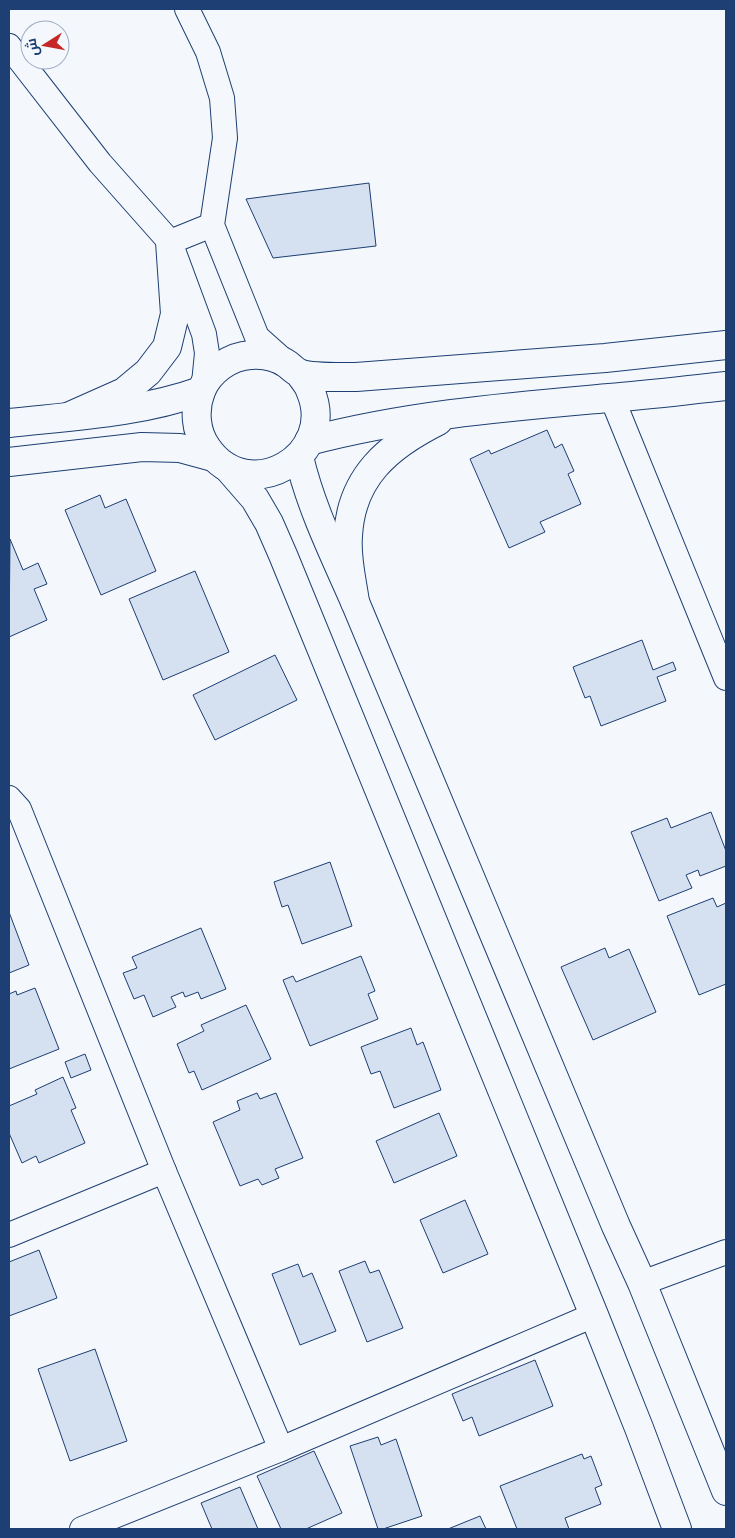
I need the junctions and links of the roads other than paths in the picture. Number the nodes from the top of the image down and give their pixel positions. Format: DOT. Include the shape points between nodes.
graph roads {
  1 [pos="188,9"];
  2 [pos="9,46"];
  3 [pos="212,225"];
  4 [pos="170,242"];
  5 [pos="726,345"];
  6 [pos="292,368"];
  7 [pos="726,386"];
  8 [pos="203,387"];
  9 [pos="612,398"];
  10 [pos="454,414"];
  11 [pos="70,416"];
  12 [pos="9,423"];
  13 [pos="304,449"];
  14 [pos="9,462"];
  15 [pos="220,462"];
  16 [pos="355,602"];
  17 [pos="726,678"];
  18 [pos="9,798"];
  19 [pos="164,1171"];
  20 [pos="9,1235"];
  21 [pos="726,1252"];
  22 [pos="642,1283"];
  23 [pos="594,1315"];
  24 [pos="281,1449"];
  25 [pos="726,1491"];
  26 [pos="82,1529"];
  27 [pos="677,1529"];
  1 -- 3 [label="street" via="208,52 222,98 225,138"];
  2 -- 4 [label="street" via="100,163"];
  3 -- 4 [label="street"];
  3 -- 6 [label="street" via="257,337"];
  4 -- 8 [label="street" via="204,334 207,353"];
  4 -- 11 [label="main road" via="175,314 167,347 148,372 124,392"];
  5 -- 6 [label="main road" via="676,352 356,377 328,377"];
  6 -- 8 [label="main road" via="268,356 250,355 232,359 216,369"];
  6 -- 13 [label="main road" via="310,389 315,406 315,424"];
  7 -- 9 [label="main road"];
  8 -- 11 [label="main road" via="175,400 137,409"];
  8 -- 15 [label="main road" via="197,402 196,421 201,440"];
  9 -- 10 [label="main road"];
  9 -- 17 [label="street"];
  10 -- 13 [label="main road" via="376,425"];
  10 -- 16 [label="main road" via="417,432 394,448 374,466 362,483 354,500 348,538"];
  11 -- 12 [label="main road"];
  13 -- 15 [label="main road" via="283,468 265,474 246,474"];
  13 -- 16 [label="main road" via="305,484 314,511"];
  14 -- 15 [label="main road" via="142,447 180,448"];
  15 -- 23 [label="main road" via="255,499 283,555"];
  16 -- 22 [label="main road"];
  18 -- 19 [label="street" via="19,809"];
  19 -- 20 [label="street"];
  19 -- 24 [label="street"];
  21 -- 22 [label="street"];
  22 -- 25 [label="main road"];
  23 -- 24 [label="street"];
  23 -- 27 [label="main road"];
  24 -- 26 [label="street"];
}
